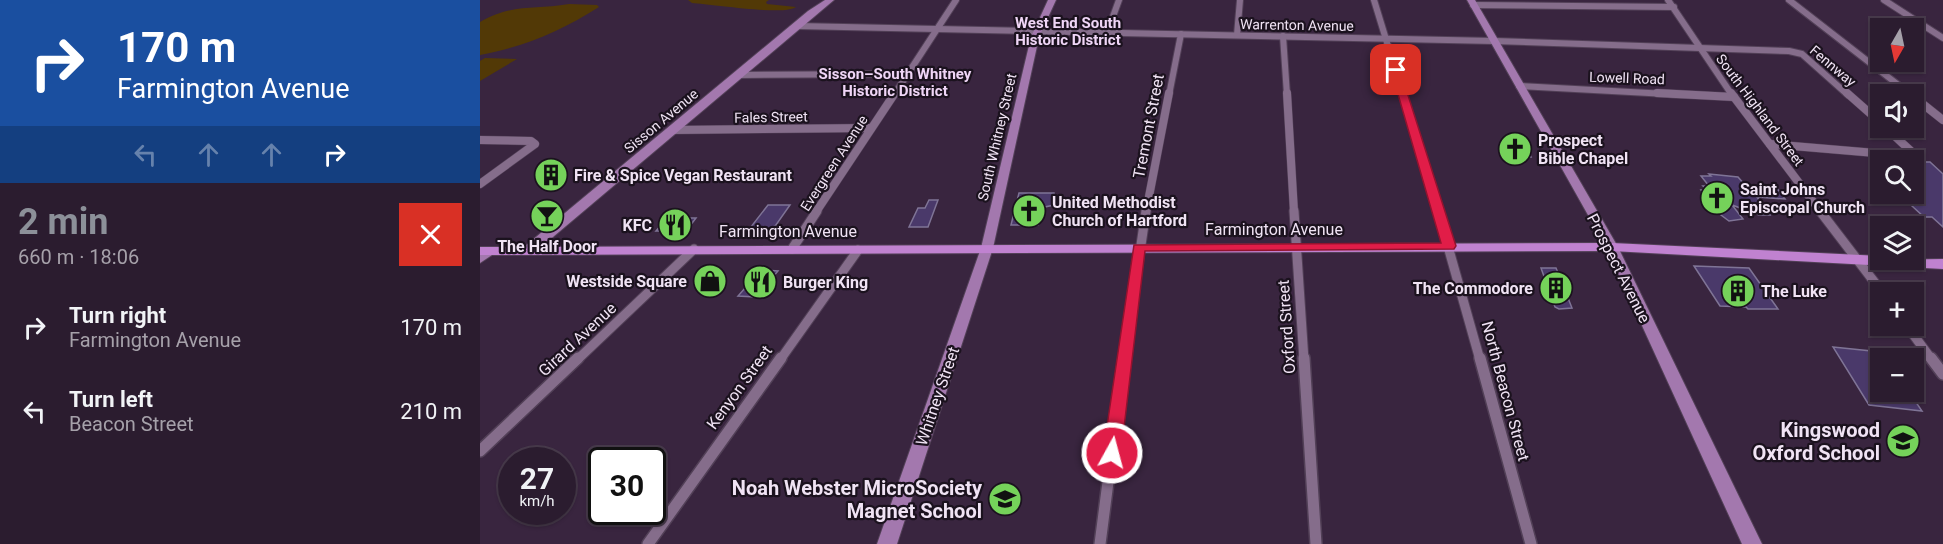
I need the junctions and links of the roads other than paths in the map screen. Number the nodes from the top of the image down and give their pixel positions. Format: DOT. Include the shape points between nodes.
graph roads {
  1 [pos="956,0"];
  2 [pos="1052,0"];
  3 [pos="1119,0"];
  4 [pos="1240,0"];
  5 [pos="1374,0"];
  6 [pos="1668,0"];
  7 [pos="1789,0"];
  8 [pos="1884,0"];
  9 [pos="825,1"];
  10 [pos="1472,2"];
  11 [pos="1674,7"];
  12 [pos="797,26"];
  13 [pos="937,29"];
  14 [pos="1037,31"];
  15 [pos="1107,33"];
  16 [pos="1181,34"];
  17 [pos="1237,35"];
  18 [pos="1283,36"];
  19 [pos="1943,38"];
  20 [pos="1386,39"];
  21 [pos="1494,41"];
  22 [pos="1700,48"];
  23 [pos="1797,52"];
  24 [pos="908,74"];
  25 [pos="739,75"];
  26 [pos="1897,84"];
  27 [pos="1519,86"];
  28 [pos="1734,97"];
  29 [pos="1924,106"];
  30 [pos="1870,114"];
  31 [pos="1943,120"];
  32 [pos="871,128"];
  33 [pos="672,130"];
  34 [pos="1897,138"];
  35 [pos="480,140"];
  36 [pos="1770,144"];
  37 [pos="480,184"];
  38 [pos="1449,246"];
  39 [pos="1139,247"];
  40 [pos="1295,247"];
  41 [pos="1612,247"];
  42 [pos="987,248"];
  43 [pos="694,249"];
  44 [pos="792,249"];
  45 [pos="529,250"];
  46 [pos="858,250"];
  47 [pos="484,253"];
  48 [pos="1870,257"];
  49 [pos="1856,258"];
  50 [pos="1924,258"];
  51 [pos="1943,259"];
  52 [pos="1943,264"];
  53 [pos="1874,282"];
  54 [pos="1914,336"];
  55 [pos="1943,374"];
  56 [pos="480,451"];
  57 [pos="648,544"];
  58 [pos="887,544"];
  59 [pos="1100,544"];
  60 [pos="1316,544"];
  61 [pos="1531,544"];
  62 [pos="1752,544"];
  1 -- 13 [label="street, Evergreen Avenue"];
  2 -- 14 [label="main road, South Whitney Street"];
  3 -- 15 [label="street"];
  4 -- 17 [label="street"];
  5 -- 20 [label="street, North Beacon Street"];
  6 -- 11 [label="street, South Highland Street"];
  7 -- 26 [label="street"];
  8 -- 19 [label="street"];
  9 -- 12 [label="main road, Sisson Avenue"];
  10 -- 11 [label="street"];
  10 -- 21 [label="main road, Prospect Avenue"];
  11 -- 22 [label="street, South Highland Street"];
  12 -- 13 [label="street, Warrenton Avenue"];
  12 -- 25 [label="main road, Sisson Avenue"];
  13 -- 14 [label="street, Warrenton Avenue"];
  13 -- 24 [label="street, Evergreen Avenue"];
  14 -- 15 [label="street, Warrenton Avenue"];
  14 -- 42 [label="main road, South Whitney Street"];
  15 -- 16 [label="street, Warrenton Avenue"];
  16 -- 17 [label="street, Warrenton Avenue"];
  16 -- 39 [label="street, Tremont Street"];
  17 -- 18 [label="street, Warrenton Avenue"];
  18 -- 20 [label="street, Warrenton Avenue"];
  18 -- 40 [label="street, Oxford Street"];
  20 -- 21 [label="street, Warrenton Avenue"];
  20 -- 38 [label="street, North Beacon Street"];
  21 -- 22 [label="street, Warrenton Avenue"];
  21 -- 27 [label="main road, Prospect Avenue"];
  22 -- 23 [label="street, Warrenton Avenue"];
  22 -- 28 [label="street, South Highland Street"];
  23 -- 30 [label="street, Fennway"];
  24 -- 25 [label="street"];
  24 -- 32 [label="street, Evergreen Avenue"];
  25 -- 33 [label="main road, Sisson Avenue"];
  27 -- 28 [label="street, Lowell Road"];
  27 -- 41 [label="main road, Prospect Avenue"];
  28 -- 36 [label="street, South Highland Street"];
  29 -- 31 [label="street"];
  32 -- 33 [label="street, Fales Street"];
  32 -- 44 [label="street, Evergreen Avenue"];
  33 -- 45 [label="main road, Sisson Avenue"];
  34 -- 36 [label="street" via="1913,153"];
  35 -- 37 [label="street" via="535,144"];
  36 -- 49 [label="street, South Highland Street"];
  38 -- 40 [label="main road, Farmington Avenue"];
  38 -- 41 [label="main road, Farmington Avenue"];
  38 -- 61 [label="street, North Beacon Street"];
  39 -- 40 [label="main road, Farmington Avenue"];
  39 -- 42 [label="main road, Farmington Avenue"];
  39 -- 59 [label="street, Tremont Street"];
  40 -- 60 [label="street, Oxford Street"];
  41 -- 49 [label="main road, Farmington Avenue"];
  41 -- 62 [label="main road, Prospect Avenue"];
  42 -- 46 [label="main road, Farmington Avenue"];
  42 -- 58 [label="main road, Whitney Street"];
  43 -- 44 [label="main road, Farmington Avenue"];
  43 -- 45 [label="main road, Farmington Avenue"];
  43 -- 56 [label="street, Girard Avenue"];
  44 -- 46 [label="main road, Farmington Avenue"];
  45 -- 47 [label="main road, Farmington Avenue"];
  46 -- 57 [label="street, Kenyon Street"];
  48 -- 49 [label="main road, Farmington Avenue"];
  49 -- 52 [label="main road, Farmington Avenue"];
  49 -- 53 [label="street, South Highland Street"];
  50 -- 51 [label="main road"];
  54 -- 55 [label="street"];
}
